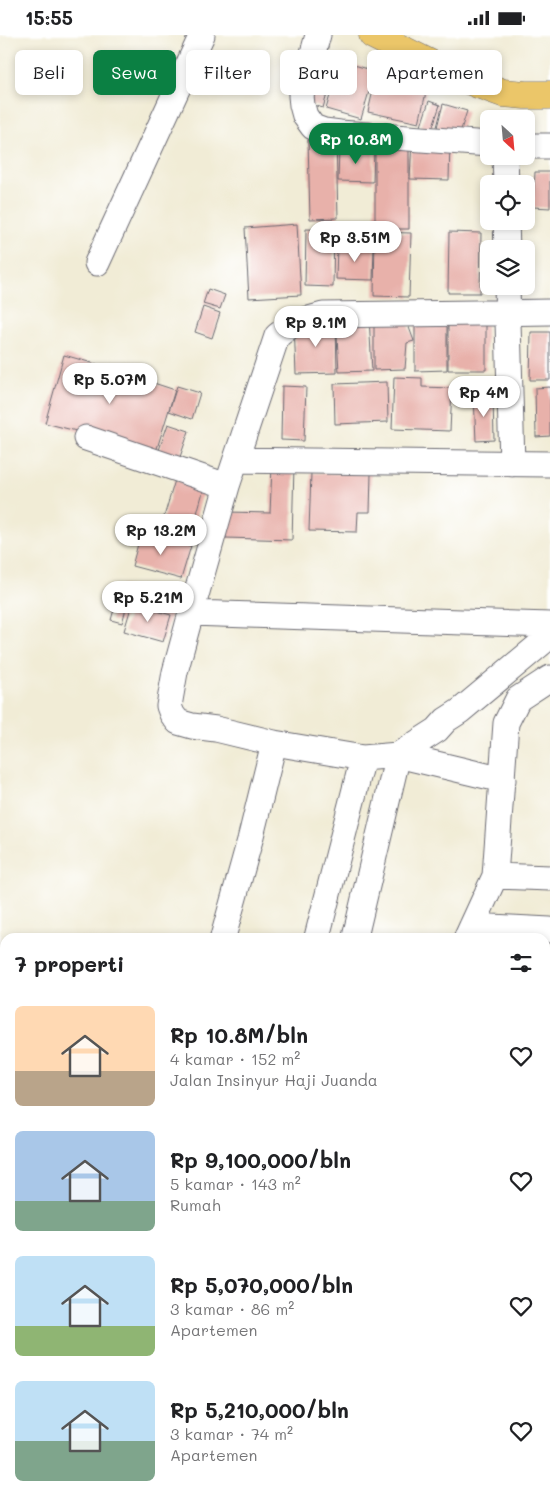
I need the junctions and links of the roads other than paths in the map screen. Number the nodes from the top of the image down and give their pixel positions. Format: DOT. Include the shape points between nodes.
graph roads {
  1 [pos="202,35"];
  2 [pos="318,35"];
  3 [pos="373,35"];
  4 [pos="550,95"];
  5 [pos="480,143"];
  6 [pos="535,146"];
  7 [pos="550,146"];
  8 [pos="97,263"];
  9 [pos="507,295"];
  10 [pos="550,312"];
  11 [pos="508,313"];
  12 [pos="86,438"];
  13 [pos="236,460"];
  14 [pos="512,464"];
  15 [pos="550,464"];
  16 [pos="227,486"];
  17 [pos="191,613"];
  18 [pos="550,625"];
  19 [pos="550,636"];
  20 [pos="550,678"];
  21 [pos="274,743"];
  22 [pos="398,755"];
  23 [pos="363,758"];
  24 [pos="503,780"];
  25 [pos="495,876"];
  26 [pos="550,878"];
  27 [pos="550,930"];
  28 [pos="470,932"];
  29 [pos="224,933"];
  30 [pos="318,933"];
  31 [pos="356,933"];
  1 -- 8 [label="street"];
  2 -- 5 [label="street" via="301,96 305,116 313,127 340,133"];
  3 -- 4 [label="highway" via="435,66 503,93"];
  6 -- 7 [label="street"];
  9 -- 11 [label="street"];
  10 -- 11 [label="street"];
  11 -- 13 [label="street" via="323,315 294,323 277,335"];
  11 -- 14 [label="street"];
  12 -- 16 [label="street"];
  13 -- 14 [label="street"];
  13 -- 16 [label="street"];
  14 -- 15 [label="street"];
  16 -- 17 [label="street"];
  17 -- 18 [label="street"];
  17 -- 21 [label="street" via="175,671 169,706 172,714 178,721 192,726"];
  19 -- 22 [label="street" via="437,730"];
  20 -- 24 [label="street" via="518,699 510,713 506,723"];
  21 -- 23 [label="street"];
  21 -- 29 [label="street"];
  22 -- 23 [label="street"];
  22 -- 24 [label="street"];
  22 -- 31 [label="street"];
  23 -- 30 [label="street"];
  24 -- 25 [label="street"];
  25 -- 26 [label="street"];
  25 -- 28 [label="street"];
  27 -- 28 [label="street"];
}
